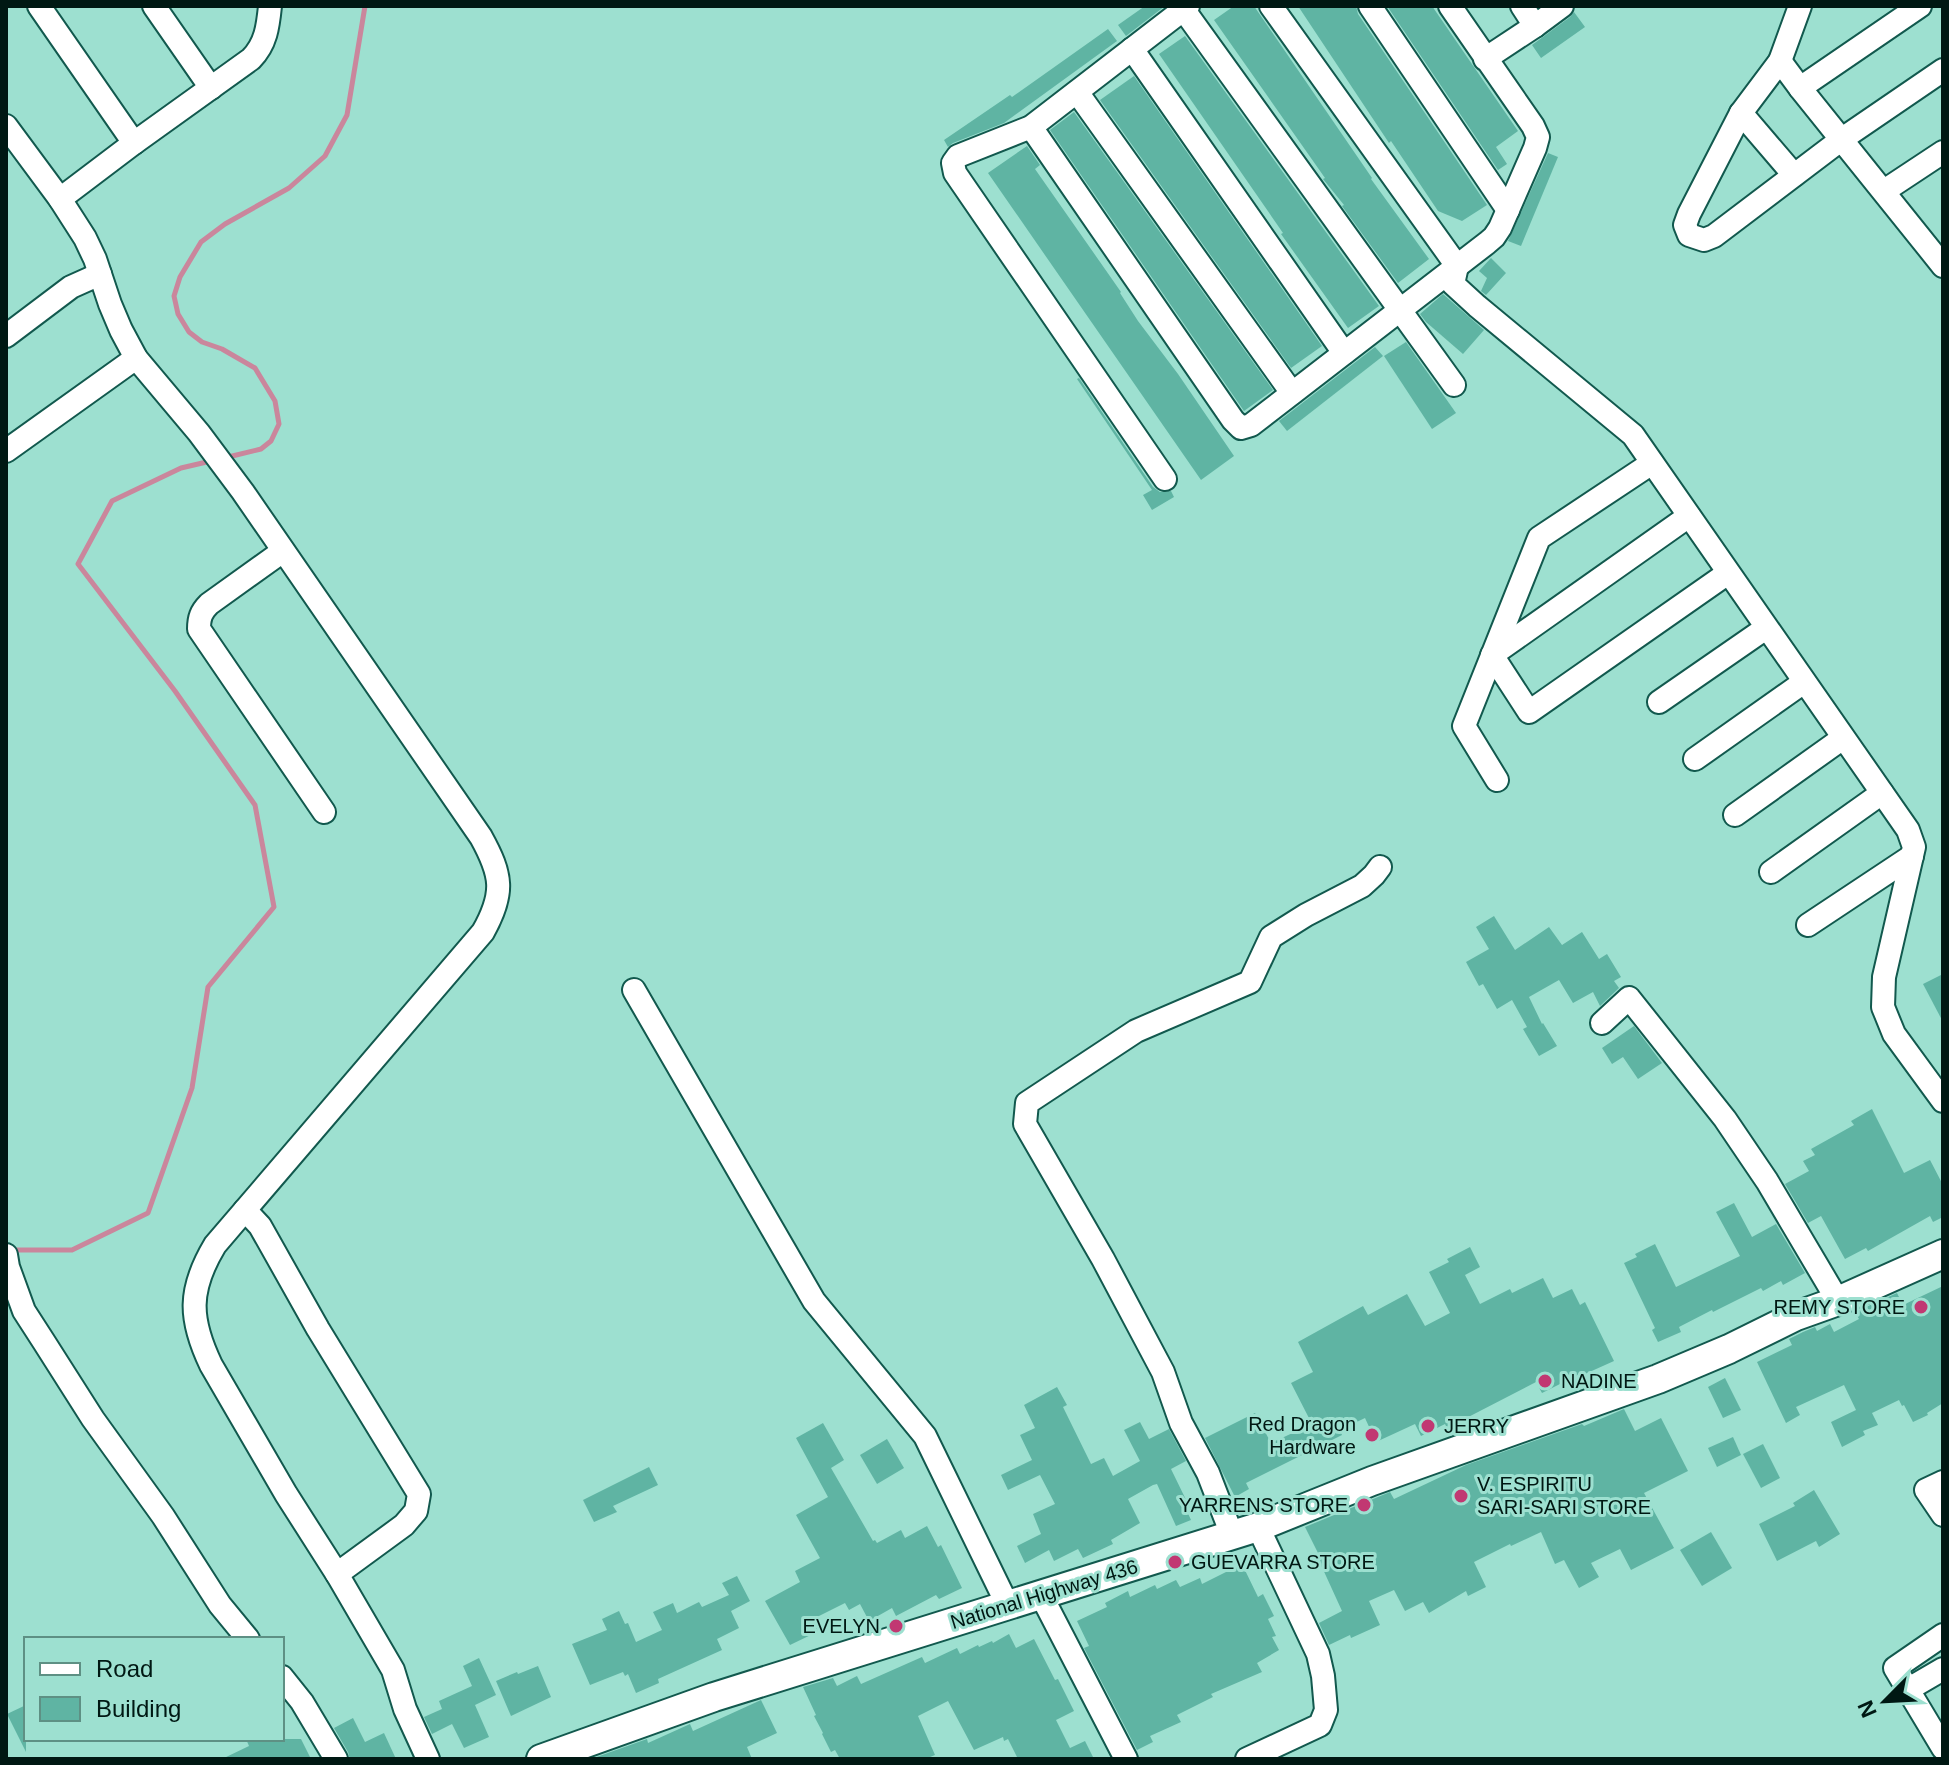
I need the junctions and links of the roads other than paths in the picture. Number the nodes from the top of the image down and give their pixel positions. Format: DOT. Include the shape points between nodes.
graph roads {
  1 [pos="39,6"];
  2 [pos="154,6"];
  3 [pos="270,6"];
  4 [pos="1271,6"];
  5 [pos="1370,6"];
  6 [pos="1450,6"];
  7 [pos="1522,6"];
  8 [pos="1562,6"];
  9 [pos="1920,6"];
  10 [pos="1184,7"];
  11 [pos="1802,11"];
  12 [pos="1535,26"];
  13 [pos="1132,49"];
  14 [pos="1485,59"];
  15 [pos="1780,61"];
  16 [pos="1943,70"];
  17 [pos="211,88"];
  18 [pos="1800,88"];
  19 [pos="1077,92"];
  20 [pos="1741,113"];
  21 [pos="6,126"];
  22 [pos="1031,127"];
  23 [pos="1842,139"];
  24 [pos="134,143"];
  25 [pos="1943,152"];
  26 [pos="1794,175"];
  27 [pos="1884,191"];
  28 [pos="60,199"];
  29 [pos="1508,210"];
  30 [pos="1934,237"];
  31 [pos="1457,266"];
  32 [pos="1943,266"];
  33 [pos="100,274"];
  34 [pos="1400,310"];
  35 [pos="6,336"];
  36 [pos="1344,353"];
  37 [pos="136,358"];
  38 [pos="1454,385"];
  39 [pos="1292,393"];
  40 [pos="6,451"];
  41 [pos="1652,463"];
  42 [pos="1165,479"];
  43 [pos="1689,516"];
  44 [pos="283,551"];
  45 [pos="1728,573"];
  46 [pos="1766,628"];
  47 [pos="1492,655"];
  48 [pos="1804,682"];
  49 [pos="1659,702"];
  50 [pos="1843,738"];
  51 [pos="1695,759"];
  52 [pos="1497,780"];
  53 [pos="1882,793"];
  54 [pos="324,812"];
  55 [pos="1735,815"];
  56 [pos="1912,856"];
  57 [pos="1380,867"];
  58 [pos="1771,872"];
  59 [pos="1808,925"];
  60 [pos="634,990"];
  61 [pos="1602,1023"];
  62 [pos="1943,1101"];
  63 [pos="245,1210"];
  64 [pos="1943,1254"];
  65 [pos="6,1255"];
  66 [pos="1838,1301"];
  67 [pos="1943,1482"];
  68 [pos="1943,1515"];
  69 [pos="1245,1531"];
  70 [pos="337,1574"];
  71 [pos="1041,1595"];
  72 [pos="1008,1606"];
  73 [pos="1943,1635"];
  74 [pos="246,1637"];
  75 [pos="1943,1669"];
  76 [pos="284,1680"];
  77 [pos="1907,1690"];
  78 [pos="1943,1750"];
  79 [pos="336,1759"];
  80 [pos="428,1759"];
  81 [pos="541,1759"];
  82 [pos="1126,1759"];
  83 [pos="1247,1759"];
  84 [pos="1933,1759"];
  1 -- 24 [label="street"];
  2 -- 17 [label="street"];
  3 -- 17 [label="street" via="258,52"];
  4 -- 31 [label="street"];
  5 -- 29 [label="street"];
  6 -- 14 [label="street"];
  7 -- 12 [label="street"];
  8 -- 12 [label="street"];
  9 -- 18 [label="street"];
  10 -- 13 [label="street"];
  10 -- 34 [label="street"];
  11 -- 15 [label="street"];
  12 -- 14 [label="street"];
  13 -- 19 [label="street"];
  13 -- 36 [label="street"];
  14 -- 29 [label="street" via="1538,137"];
  15 -- 18 [label="street"];
  15 -- 20 [label="street"];
  16 -- 23 [label="street"];
  17 -- 24 [label="street"];
  18 -- 23 [label="street"];
  19 -- 22 [label="street"];
  19 -- 39 [label="street"];
  20 -- 26 [label="street"];
  20 -- 26 [label="street" via="1689,214 1689,235 1704,240 1714,236"];
  21 -- 28 [label="street"];
  22 -- 39 [label="street" via="1233,420 1241,428 1251,425"];
  22 -- 42 [label="street" via="958,156 955,173"];
  23 -- 26 [label="street"];
  23 -- 27 [label="street"];
  24 -- 28 [label="street"];
  25 -- 27 [label="street"];
  27 -- 30 [label="street"];
  28 -- 33 [label="street"];
  29 -- 31 [label="street" via="1494,237"];
  30 -- 32 [label="street"];
  31 -- 34 [label="street"];
  31 -- 41 [label="street" via="1453,284 1633,435"];
  33 -- 35 [label="street" via="71,287"];
  33 -- 37 [label="street"];
  34 -- 36 [label="street"];
  34 -- 38 [label="street"];
  36 -- 39 [label="street"];
  37 -- 40 [label="street"];
  37 -- 44 [label="street" via="199,433"];
  41 -- 43 [label="street"];
  41 -- 47 [label="street" via="1539,538"];
  43 -- 45 [label="street"];
  43 -- 47 [label="street"];
  44 -- 54 [label="street" via="202,610 199,629"];
  44 -- 63 [label="street" via="481,837 499,881 495,910 483,932"];
  45 -- 46 [label="street"];
  45 -- 47 [label="street" via="1529,712"];
  46 -- 48 [label="street"];
  46 -- 49 [label="street"];
  47 -- 52 [label="street" via="1464,726"];
  48 -- 50 [label="street"];
  48 -- 51 [label="street"];
  50 -- 53 [label="street"];
  50 -- 55 [label="street"];
  53 -- 56 [label="street" via="1908,830"];
  53 -- 58 [label="street"];
  56 -- 59 [label="street"];
  56 -- 62 [label="street" via="1884,977 1883,1007 1894,1034"];
  57 -- 69 [label="street" via="1362,886 1271,937 1250,982 1136,1031 1027,1103 1025,1124 1163,1372 1181,1423 1208,1473"];
  60 -- 72 [label="street" via="814,1301 925,1436"];
  61 -- 66 [label="street" via="1629,998 1725,1119"];
  63 -- 70 [label="street" via="206,1260 194,1295 200,1344"];
  63 -- 70 [label="street" via="260,1226 419,1494 416,1511 404,1525"];
  64 -- 66 [label="main road, National Highway 436"];
  65 -- 74 [label="street" via="24,1311"];
  66 -- 69 [label="main road, National Highway 436" via="1658,1379"];
  67 -- 68 [label="street" via="1926,1490"];
  69 -- 71 [label="main road, National Highway 436"];
  69 -- 83 [label="street" via="1318,1654 1326,1710 1320,1725"];
  70 -- 80 [label="street" via="393,1670"];
  71 -- 72 [label="main road, National Highway 436"];
  71 -- 82 [label="street"];
  72 -- 81 [label="main road, National Highway 436" via="714,1697"];
  73 -- 77 [label="street" via="1895,1668"];
  75 -- 77 [label="street"];
  76 -- 79 [label="street"];
  77 -- 78 [label="street"];
  78 -- 84 [label="street"];
}
